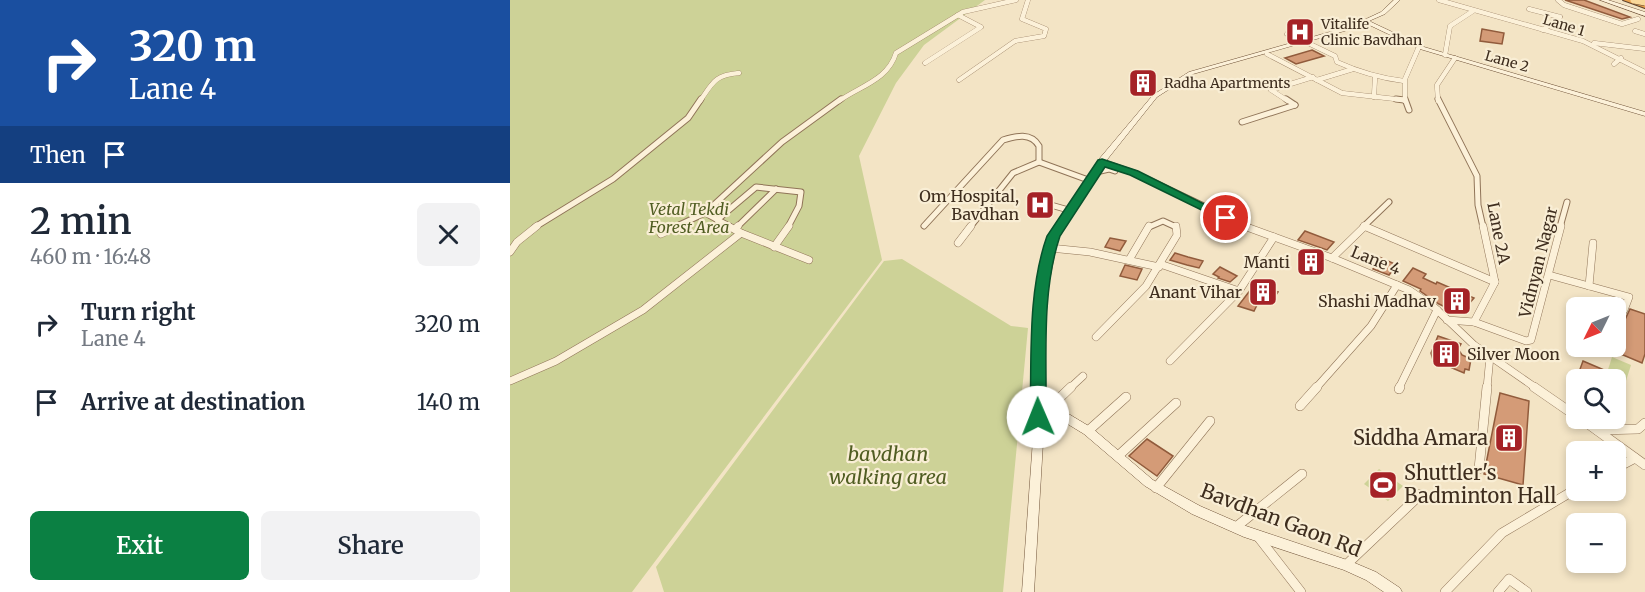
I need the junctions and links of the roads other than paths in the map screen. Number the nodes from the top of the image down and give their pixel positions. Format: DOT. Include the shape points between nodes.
graph roads {
  1 [pos="1016,0"];
  2 [pos="1028,0"];
  3 [pos="1397,0"];
  4 [pos="1403,0"];
  5 [pos="1439,0"];
  6 [pos="1558,0"];
  7 [pos="1603,0"];
  8 [pos="1615,0"];
  9 [pos="1626,0"];
  10 [pos="1635,0"];
  11 [pos="1645,7"];
  12 [pos="1529,9"];
  13 [pos="1473,11"];
  14 [pos="958,15"];
  15 [pos="1638,19"];
  16 [pos="1368,23"];
  17 [pos="1543,30"];
  18 [pos="1635,31"];
  19 [pos="1287,34"];
  20 [pos="1645,34"];
  21 [pos="1583,41"];
  22 [pos="1306,43"];
  23 [pos="1418,49"];
  24 [pos="1645,49"];
  25 [pos="1268,54"];
  26 [pos="1445,55"];
  27 [pos="1251,57"];
  28 [pos="1455,58"];
  29 [pos="1621,58"];
  30 [pos="925,63"];
  31 [pos="1614,64"];
  32 [pos="1353,69"];
  33 [pos="1645,72"];
  34 [pos="739,73"];
  35 [pos="1375,77"];
  36 [pos="1315,79"];
  37 [pos="959,80"];
  38 [pos="1404,81"];
  39 [pos="1342,93"];
  40 [pos="1374,97"];
  41 [pos="1404,100"];
  42 [pos="1339,101"];
  43 [pos="1409,110"];
  44 [pos="1645,114"];
  45 [pos="1242,122"];
  46 [pos="1039,162"];
  47 [pos="1102,162"];
  48 [pos="1096,172"];
  49 [pos="1138,176"];
  50 [pos="1091,181"];
  51 [pos="776,189"];
  52 [pos="1033,200"];
  53 [pos="1389,202"];
  54 [pos="1568,202"];
  55 [pos="1072,211"];
  56 [pos="705,213"];
  57 [pos="717,220"];
  58 [pos="924,226"];
  59 [pos="1364,226"];
  60 [pos="738,231"];
  61 [pos="661,234"];
  62 [pos="1274,237"];
  63 [pos="958,243"];
  64 [pos="1593,243"];
  65 [pos="774,247"];
  66 [pos="1050,248"];
  67 [pos="510,252"];
  68 [pos="1332,258"];
  69 [pos="809,260"];
  70 [pos="1129,260"];
  71 [pos="1160,265"];
  72 [pos="1549,275"];
  73 [pos="1495,282"];
  74 [pos="1397,285"];
  75 [pos="1588,286"];
  76 [pos="1239,291"];
  77 [pos="1626,305"];
  78 [pos="1437,310"];
  79 [pos="1446,320"];
  80 [pos="1474,322"];
  81 [pos="1096,337"];
  82 [pos="1490,356"];
  83 [pos="1170,361"];
  84 [pos="1083,376"];
  85 [pos="510,381"];
  86 [pos="1399,389"];
  87 [pos="1126,397"];
  88 [pos="1037,400"];
  89 [pos="1176,403"];
  90 [pos="1300,406"];
  91 [pos="1050,408"];
  92 [pos="1566,409"];
  93 [pos="1210,421"];
  94 [pos="1645,423"];
  95 [pos="1597,430"];
  96 [pos="1088,431"];
  97 [pos="1118,456"];
  98 [pos="1635,458"];
  99 [pos="1626,463"];
  100 [pos="1645,465"];
  101 [pos="1479,469"];
  102 [pos="1302,474"];
  103 [pos="1156,488"];
  104 [pos="1421,494"];
  105 [pos="1566,495"];
  106 [pos="1236,528"];
  107 [pos="1257,536"];
  108 [pos="1346,564"];
  109 [pos="1028,592"];
  110 [pos="1301,592"];
  111 [pos="1395,592"];
  112 [pos="1445,592"];
  113 [pos="1498,592"];
  114 [pos="1527,592"];
  1 -- 14 [label="street"];
  2 -- 37 [label="street" via="1022,20 1046,29 1044,36 1014,41"];
  3 -- 16 [label="main road"];
  4 -- 16 [label="main road"];
  5 -- 13 [label="street, Lane 1"];
  6 -- 15 [label="street" via="1622,24"];
  7 -- 11 [label="main road"];
  8 -- 11 [label="main road"];
  9 -- 11 [label="highway"];
  10 -- 11 [label="highway"];
  12 -- 17 [label="street" via="1560,18"];
  13 -- 17 [label="street, Lane 1"];
  13 -- 26 [label="street" via="1450,26"];
  14 -- 30 [label="street" via="981,27"];
  14 -- 56 [label="street" via="896,53 893,63 879,78 843,98 782,142"];
  16 -- 22 [label="main road"];
  16 -- 26 [label="main road, Lane 2"];
  17 -- 21 [label="street, Lane 1"];
  18 -- 20 [label="street"];
  19 -- 22 [label="street"];
  21 -- 24 [label="street"];
  21 -- 29 [label="street, Lane 1"];
  22 -- 25 [label="main road"];
  22 -- 27 [label="main road"];
  22 -- 32 [label="street"];
  23 -- 38 [label="street"];
  25 -- 27 [label="main road"];
  25 -- 36 [label="street"];
  26 -- 28 [label="main road, Lane 2"];
  27 -- 47 [label="main road" via="1191,73 1174,82 1155,96"];
  28 -- 44 [label="main road, Lane 2"];
  28 -- 73 [label="street, Lane 2A" via="1437,86 1438,99 1477,176 1478,205"];
  29 -- 31 [label="street"];
  29 -- 33 [label="street, Lane 1"];
  32 -- 35 [label="street"];
  32 -- 36 [label="street"];
  34 -- 67 [label="street" via="715,79 680,125 613,179 532,229"];
  35 -- 38 [label="street"];
  35 -- 40 [label="street"];
  36 -- 39 [label="street"];
  36 -- 45 [label="street" via="1271,90 1295,105"];
  38 -- 41 [label="street"];
  39 -- 40 [label="street"];
  39 -- 42 [label="street"];
  40 -- 41 [label="street"];
  41 -- 43 [label="street"];
  46 -- 50 [label="street"];
  46 -- 58 [label="street" via="1042,150 1034,139 1017,136 1003,140"];
  46 -- 63 [label="street" via="1013,173"];
  47 -- 48 [label="main road"];
  47 -- 49 [label="street, Lane 4"];
  48 -- 49 [label="street, Lane 4" via="1109,170"];
  48 -- 50 [label="main road"];
  49 -- 62 [label="street, Lane 4"];
  50 -- 55 [label="main road"];
  51 -- 57 [label="street" via="751,189"];
  51 -- 60 [label="street"];
  51 -- 65 [label="street" via="802,195"];
  52 -- 55 [label="street"];
  53 -- 59 [label="street"];
  54 -- 72 [label="street, Vidnyan Nagar"];
  55 -- 66 [label="main road"];
  56 -- 57 [label="street"];
  56 -- 61 [label="street"];
  57 -- 60 [label="street"];
  59 -- 68 [label="street"];
  59 -- 73 [label="street"];
  60 -- 65 [label="street"];
  60 -- 85 [label="street" via="643,310 556,361"];
  62 -- 68 [label="street, Lane 4"];
  62 -- 76 [label="street"];
  64 -- 75 [label="street"];
  65 -- 69 [label="street"];
  66 -- 70 [label="street"];
  66 -- 88 [label="main road" via="1041,299"];
  68 -- 74 [label="street, Lane 4"];
  70 -- 71 [label="street"];
  70 -- 71 [label="street" via="1150,225 1163,221 1176,226 1177,235"];
  71 -- 76 [label="street"];
  71 -- 81 [label="street" via="1121,314"];
  72 -- 75 [label="street"];
  72 -- 80 [label="street, Vidnyan Nagar" via="1531,340"];
  73 -- 80 [label="street, Lane 2A"];
  74 -- 78 [label="street, Lane 4"];
  74 -- 90 [label="street" via="1371,326"];
  75 -- 77 [label="street" via="1629,297"];
  76 -- 83 [label="street"];
  78 -- 79 [label="street, Lane 4"];
  78 -- 86 [label="street"];
  79 -- 80 [label="street"];
  79 -- 82 [label="street, Lane 4"];
  82 -- 92 [label="street, Lane 4"];
  82 -- 101 [label="street"];
  84 -- 91 [label="street"];
  87 -- 96 [label="street"];
  88 -- 91 [label="main road, Bavdhan Gaon Rd"];
  88 -- 109 [label="main road" via="1038,449"];
  89 -- 97 [label="street"];
  91 -- 96 [label="main road, Bavdhan Gaon Rd"];
  93 -- 103 [label="street"];
  94 -- 95 [label="street" via="1638,429"];
  95 -- 98 [label="street"];
  96 -- 97 [label="main road, Bavdhan Gaon Rd"];
  97 -- 103 [label="main road, Bavdhan Gaon Rd"];
  98 -- 99 [label="street"];
  98 -- 100 [label="street"];
  102 -- 106 [label="street"];
  103 -- 106 [label="main road, Bavdhan Gaon Rd"];
  104 -- 108 [label="street"];
  105 -- 112 [label="street" via="1502,533"];
  106 -- 107 [label="main road, Bavdhan Gaon Rd"];
  107 -- 108 [label="main road, Bavdhan Gaon Rd"];
  107 -- 110 [label="street"];
  108 -- 111 [label="main road, Bavdhan Gaon Rd"];
  113 -- 114 [label="street" via="1509,579"];
}
